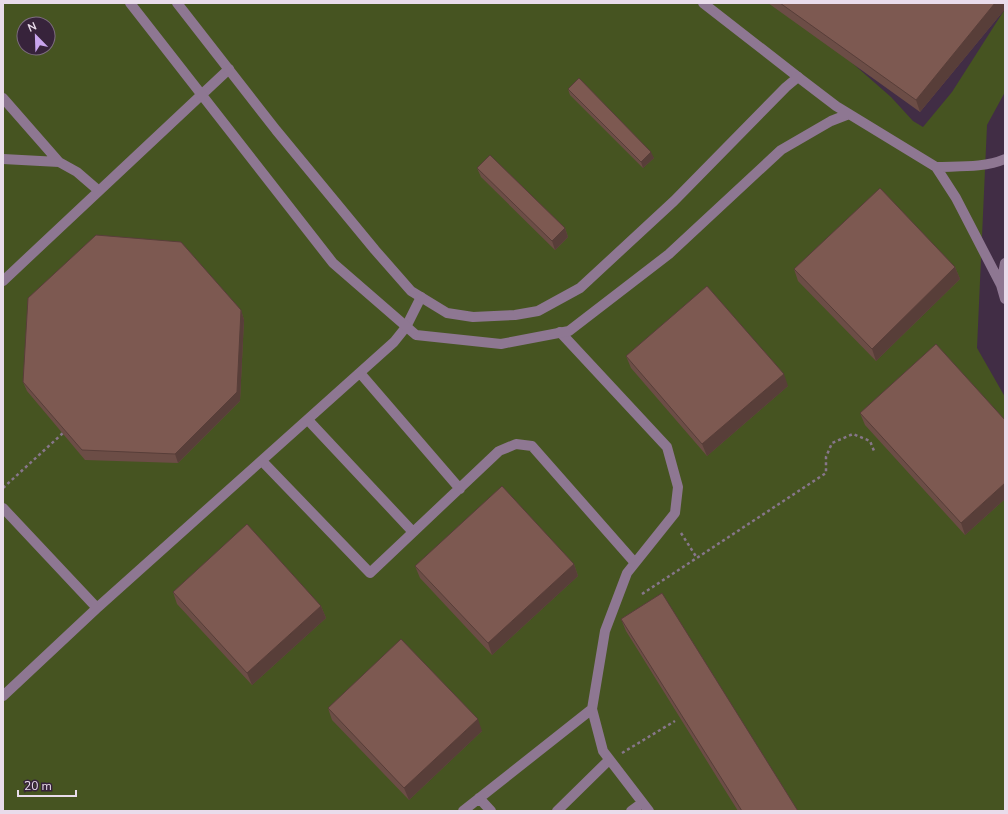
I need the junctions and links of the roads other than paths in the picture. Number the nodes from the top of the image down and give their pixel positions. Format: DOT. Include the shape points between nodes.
graph roads {
  1 [pos="130,3"];
  2 [pos="177,3"];
  3 [pos="703,3"];
  4 [pos="229,70"];
  5 [pos="798,77"];
  6 [pos="202,95"];
  7 [pos="3,98"];
  8 [pos="849,114"];
  9 [pos="3,159"];
  10 [pos="1005,159"];
  11 [pos="59,162"];
  12 [pos="936,166"];
  13 [pos="100,191"];
  14 [pos="1005,263"];
  15 [pos="3,281"];
  16 [pos="1001,285"];
  17 [pos="421,297"];
  18 [pos="1005,300"];
  19 [pos="406,327"];
  20 [pos="560,332"];
  21 [pos="360,373"];
  22 [pos="308,420"];
  23 [pos="262,460"];
  24 [pos="460,489"];
  25 [pos="3,508"];
  26 [pos="413,532"];
  27 [pos="635,563"];
  28 [pos="97,608"];
  29 [pos="3,696"];
  30 [pos="592,709"];
  31 [pos="610,760"];
  32 [pos="479,798"];
  33 [pos="642,803"];
  34 [pos="463,811"];
  35 [pos="491,811"];
  36 [pos="557,811"];
  37 [pos="631,811"];
  38 [pos="649,811"];
  1 -- 6 [label="street"];
  2 -- 4 [label="street"];
  3 -- 5 [label="street"];
  4 -- 6 [label="street"];
  4 -- 17 [label="street" via="375,250 411,291"];
  5 -- 8 [label="street"];
  5 -- 17 [label="street" via="674,201 580,288 538,310 515,316 473,317 447,313"];
  6 -- 13 [label="street"];
  6 -- 19 [label="street" via="333,263"];
  7 -- 11 [label="street"];
  8 -- 12 [label="street"];
  8 -- 20 [label="street" via="831,121 781,150 669,254 569,331"];
  9 -- 11 [label="street"];
  10 -- 12 [label="street" via="996,163 969,166"];
  11 -- 13 [label="street" via="77,172"];
  12 -- 16 [label="street" via="956,198"];
  13 -- 15 [label="street"];
  14 -- 16 [label="street"];
  16 -- 18 [label="street"];
  17 -- 19 [label="street"];
  19 -- 20 [label="street" via="416,335 501,344"];
  19 -- 21 [label="street" via="394,342"];
  20 -- 27 [label="street" via="667,447 678,487 675,513"];
  21 -- 22 [label="street"];
  21 -- 24 [label="street"];
  22 -- 23 [label="street"];
  22 -- 26 [label="street"];
  23 -- 26 [label="street" via="370,573"];
  23 -- 28 [label="street"];
  24 -- 26 [label="street"];
  24 -- 27 [label="street" via="500,451 516,444 532,446"];
  25 -- 28 [label="street"];
  27 -- 30 [label="street" via="627,573 605,631"];
  28 -- 29 [label="street"];
  30 -- 31 [label="street" via="603,751"];
  30 -- 32 [label="street"];
  31 -- 33 [label="street"];
  31 -- 36 [label="street"];
  32 -- 34 [label="street"];
  32 -- 35 [label="street"];
  33 -- 37 [label="street"];
  33 -- 38 [label="street"];
}
